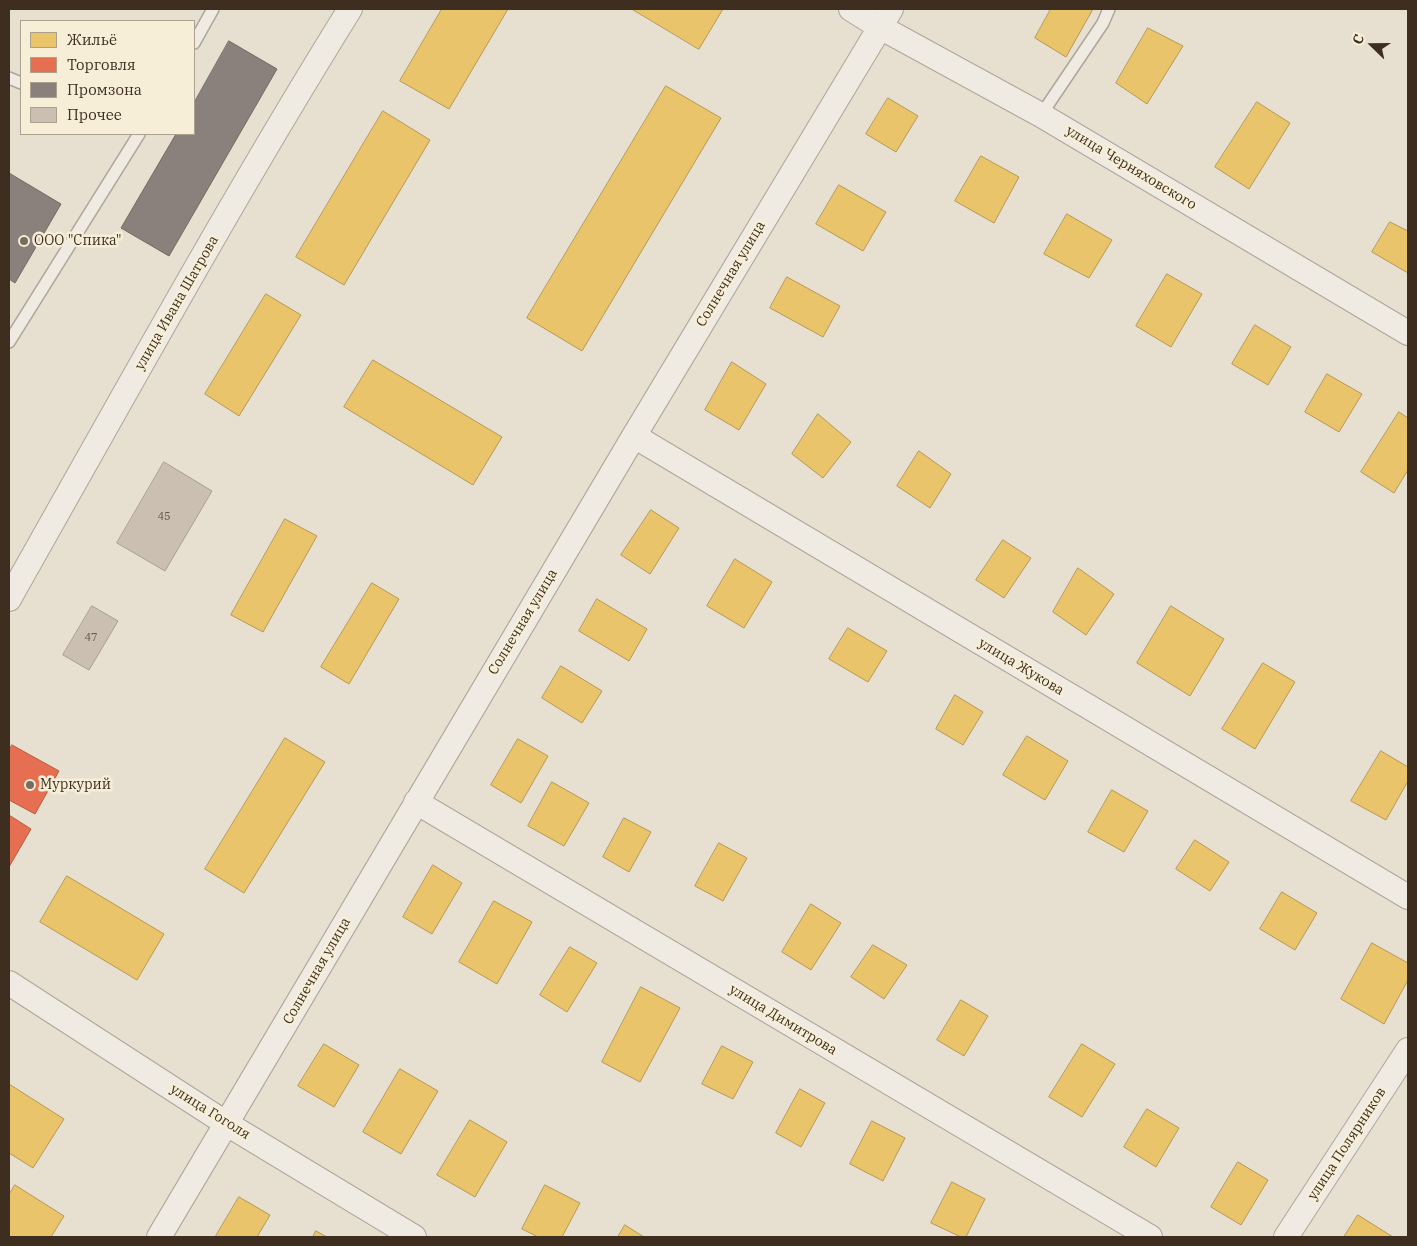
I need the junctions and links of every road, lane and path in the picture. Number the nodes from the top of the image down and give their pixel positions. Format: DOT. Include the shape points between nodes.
graph roads {
  1 [pos="213,9"];
  2 [pos="350,9"];
  3 [pos="851,9"];
  4 [pos="1109,9"];
  5 [pos="885,18"];
  6 [pos="195,40"];
  7 [pos="1041,115"];
  8 [pos="138,135"];
  9 [pos="1408,333"];
  10 [pos="9,342"];
  11 [pos="634,436"];
  12 [pos="9,599"];
  13 [pos="416,802"];
  14 [pos="1408,897"];
  15 [pos="9,983"];
  16 [pos="1408,1050"];
  17 [pos="227,1124"];
  18 [pos="159,1237"];
  19 [pos="414,1237"];
  20 [pos="1150,1237"];
  21 [pos="1286,1237"];
  1 -- 6 [label="lane"];
  2 -- 12 [label="street, улица Ивана Шатрова" via="196,269"];
  3 -- 5 [label="street, улица Черняховского"];
  4 -- 7 [label="lane" via="1103,23"];
  5 -- 7 [label="street, улица Черняховского"];
  5 -- 11 [label="street, Солнечная улица"];
  7 -- 9 [label="street, улица Черняховского"];
  8 -- 10 [label="lane"];
  11 -- 13 [label="street, Солнечная улица"];
  11 -- 14 [label="street, улица Жукова"];
  13 -- 17 [label="street, Солнечная улица"];
  13 -- 20 [label="street, улица Димитрова"];
  15 -- 17 [label="street, улица Гоголя"];
  16 -- 21 [label="street, улица Полярников"];
  17 -- 18 [label="street, Солнечная улица"];
  17 -- 19 [label="street, улица Гоголя"];
}
